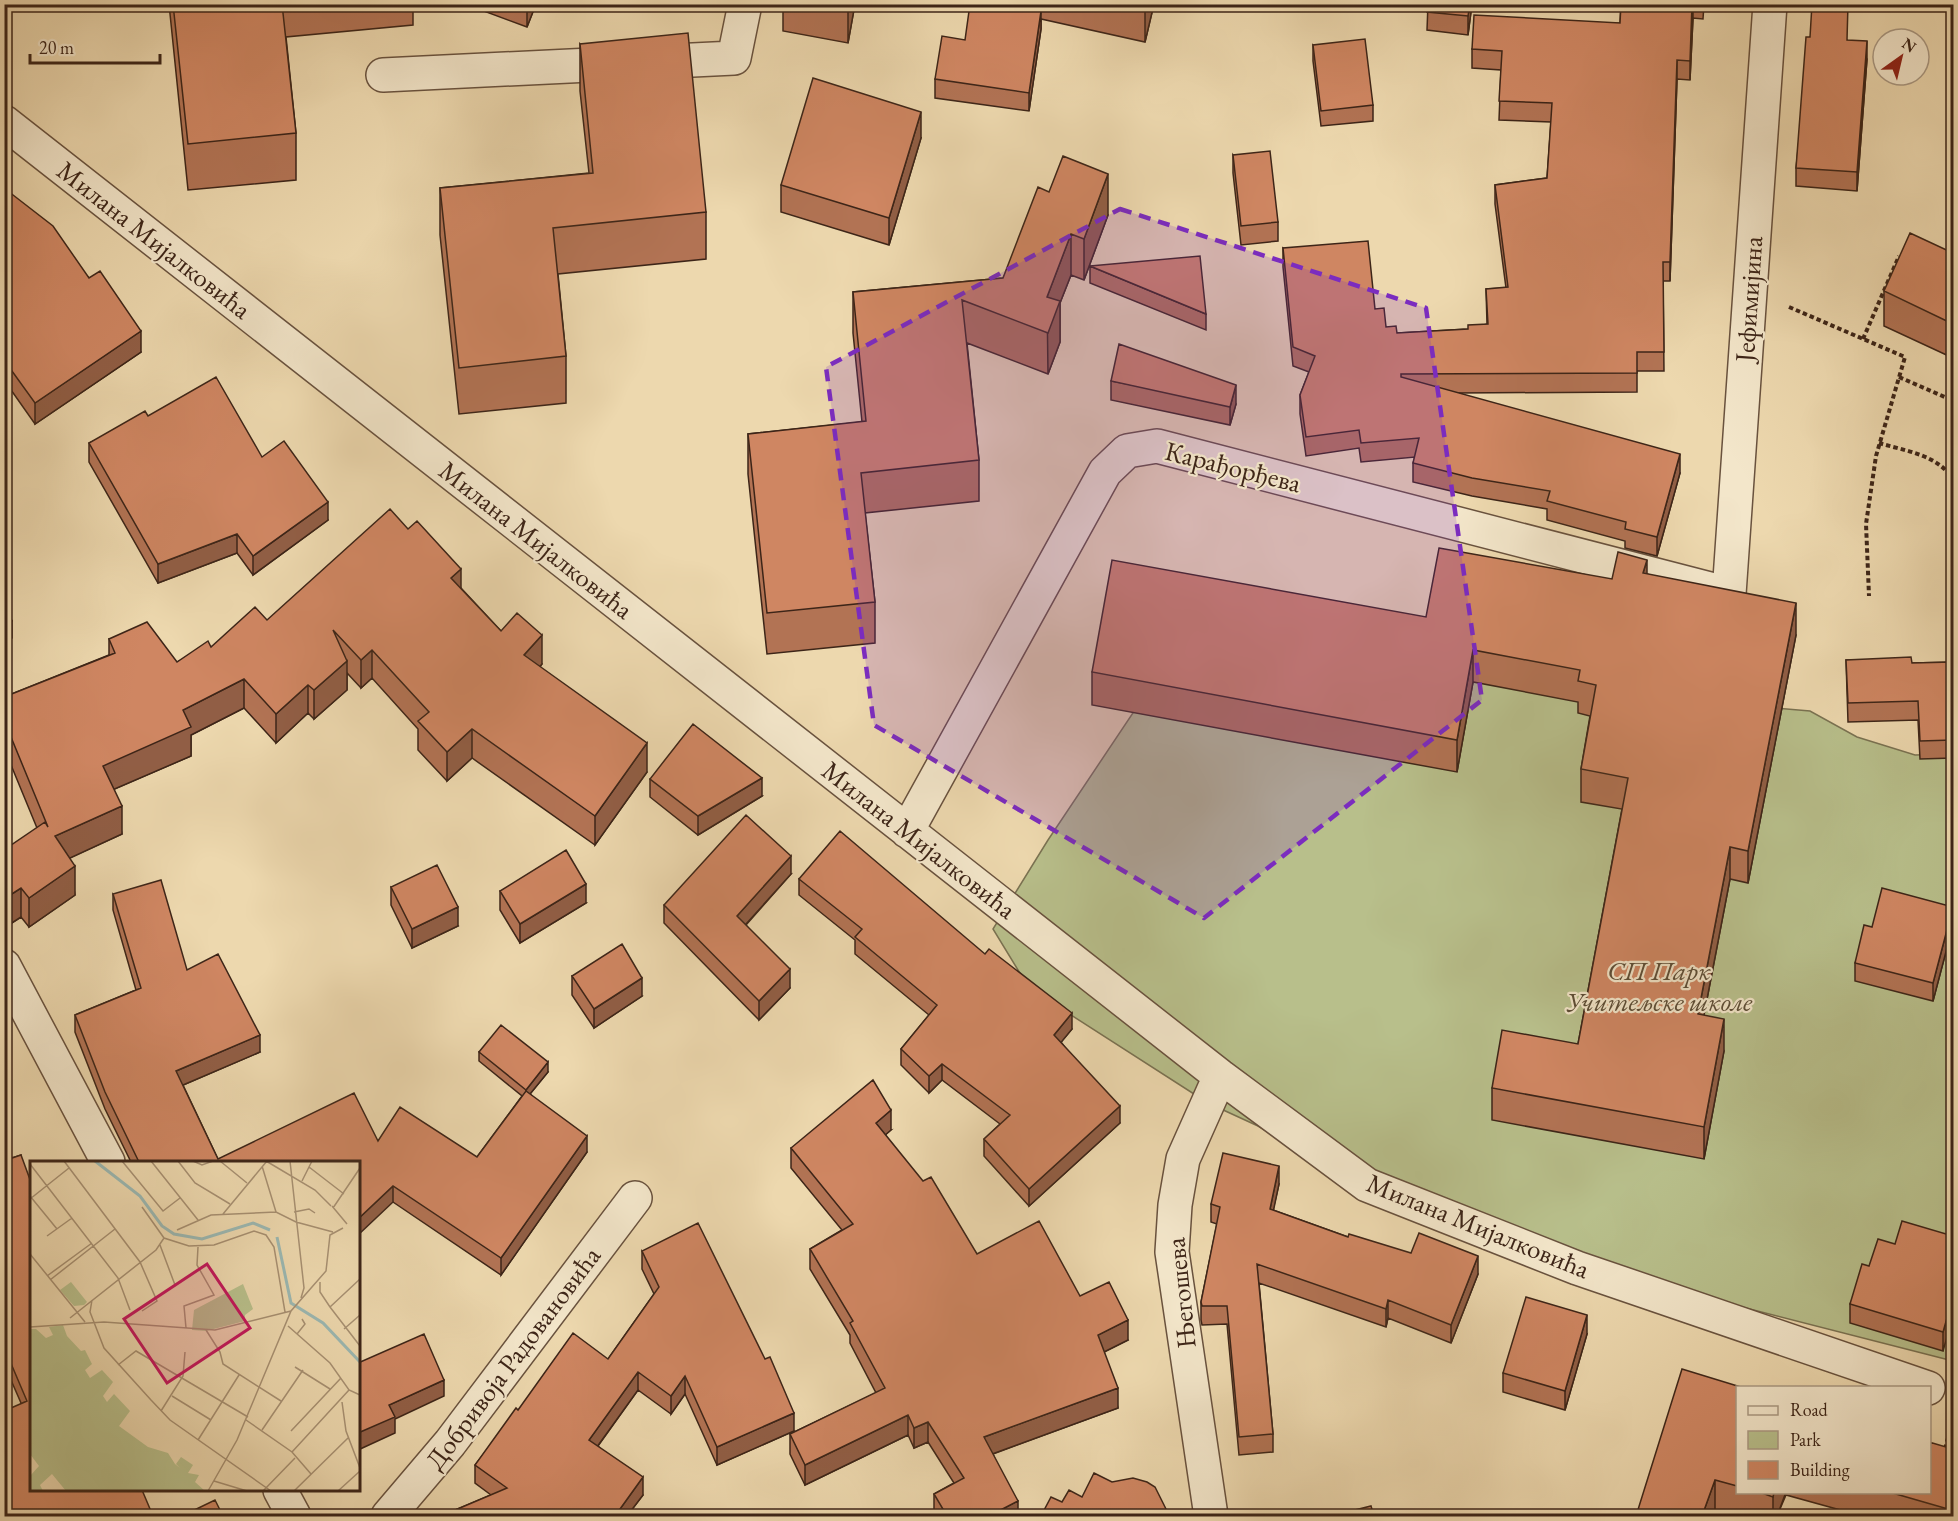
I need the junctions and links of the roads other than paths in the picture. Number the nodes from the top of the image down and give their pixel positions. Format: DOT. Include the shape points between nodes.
graph roads {
  1 [pos="745,4"];
  2 [pos="1770,4"];
  3 [pos="383,75"];
  4 [pos="4,122"];
  5 [pos="1729,594"];
  6 [pos="907,831"];
  7 [pos="4,966"];
  8 [pos="1220,1076"];
  9 [pos="107,1161"];
  10 [pos="635,1198"];
  11 [pos="1922,1386"];
  12 [pos="1931,1389"];
  13 [pos="1953,1396"];
  14 [pos="281,1491"];
  15 [pos="294,1516"];
  16 [pos="388,1516"];
  17 [pos="1211,1516"];
  1 -- 3 [label="street" via="734,58"];
  2 -- 5 [label="street, Јефимијина"];
  4 -- 6 [label="street, Милана Мијалковића"];
  5 -- 6 [label="street, Карађорђева" via="1157,447 1127,451 1105,472"];
  6 -- 8 [label="street, Милана Мијалковића"];
  7 -- 9 [label="street"];
  8 -- 11 [label="street, Милана Мијалковића" via="1367,1185 1577,1268"];
  8 -- 17 [label="street, Његошева" via="1183,1159 1172,1251"];
  10 -- 16 [label="street, Добривоја Радовановића" via="450,1443"];
  12 -- 13 [label="street, Милана Мијалковића"];
  14 -- 15 [label="street"];
}
